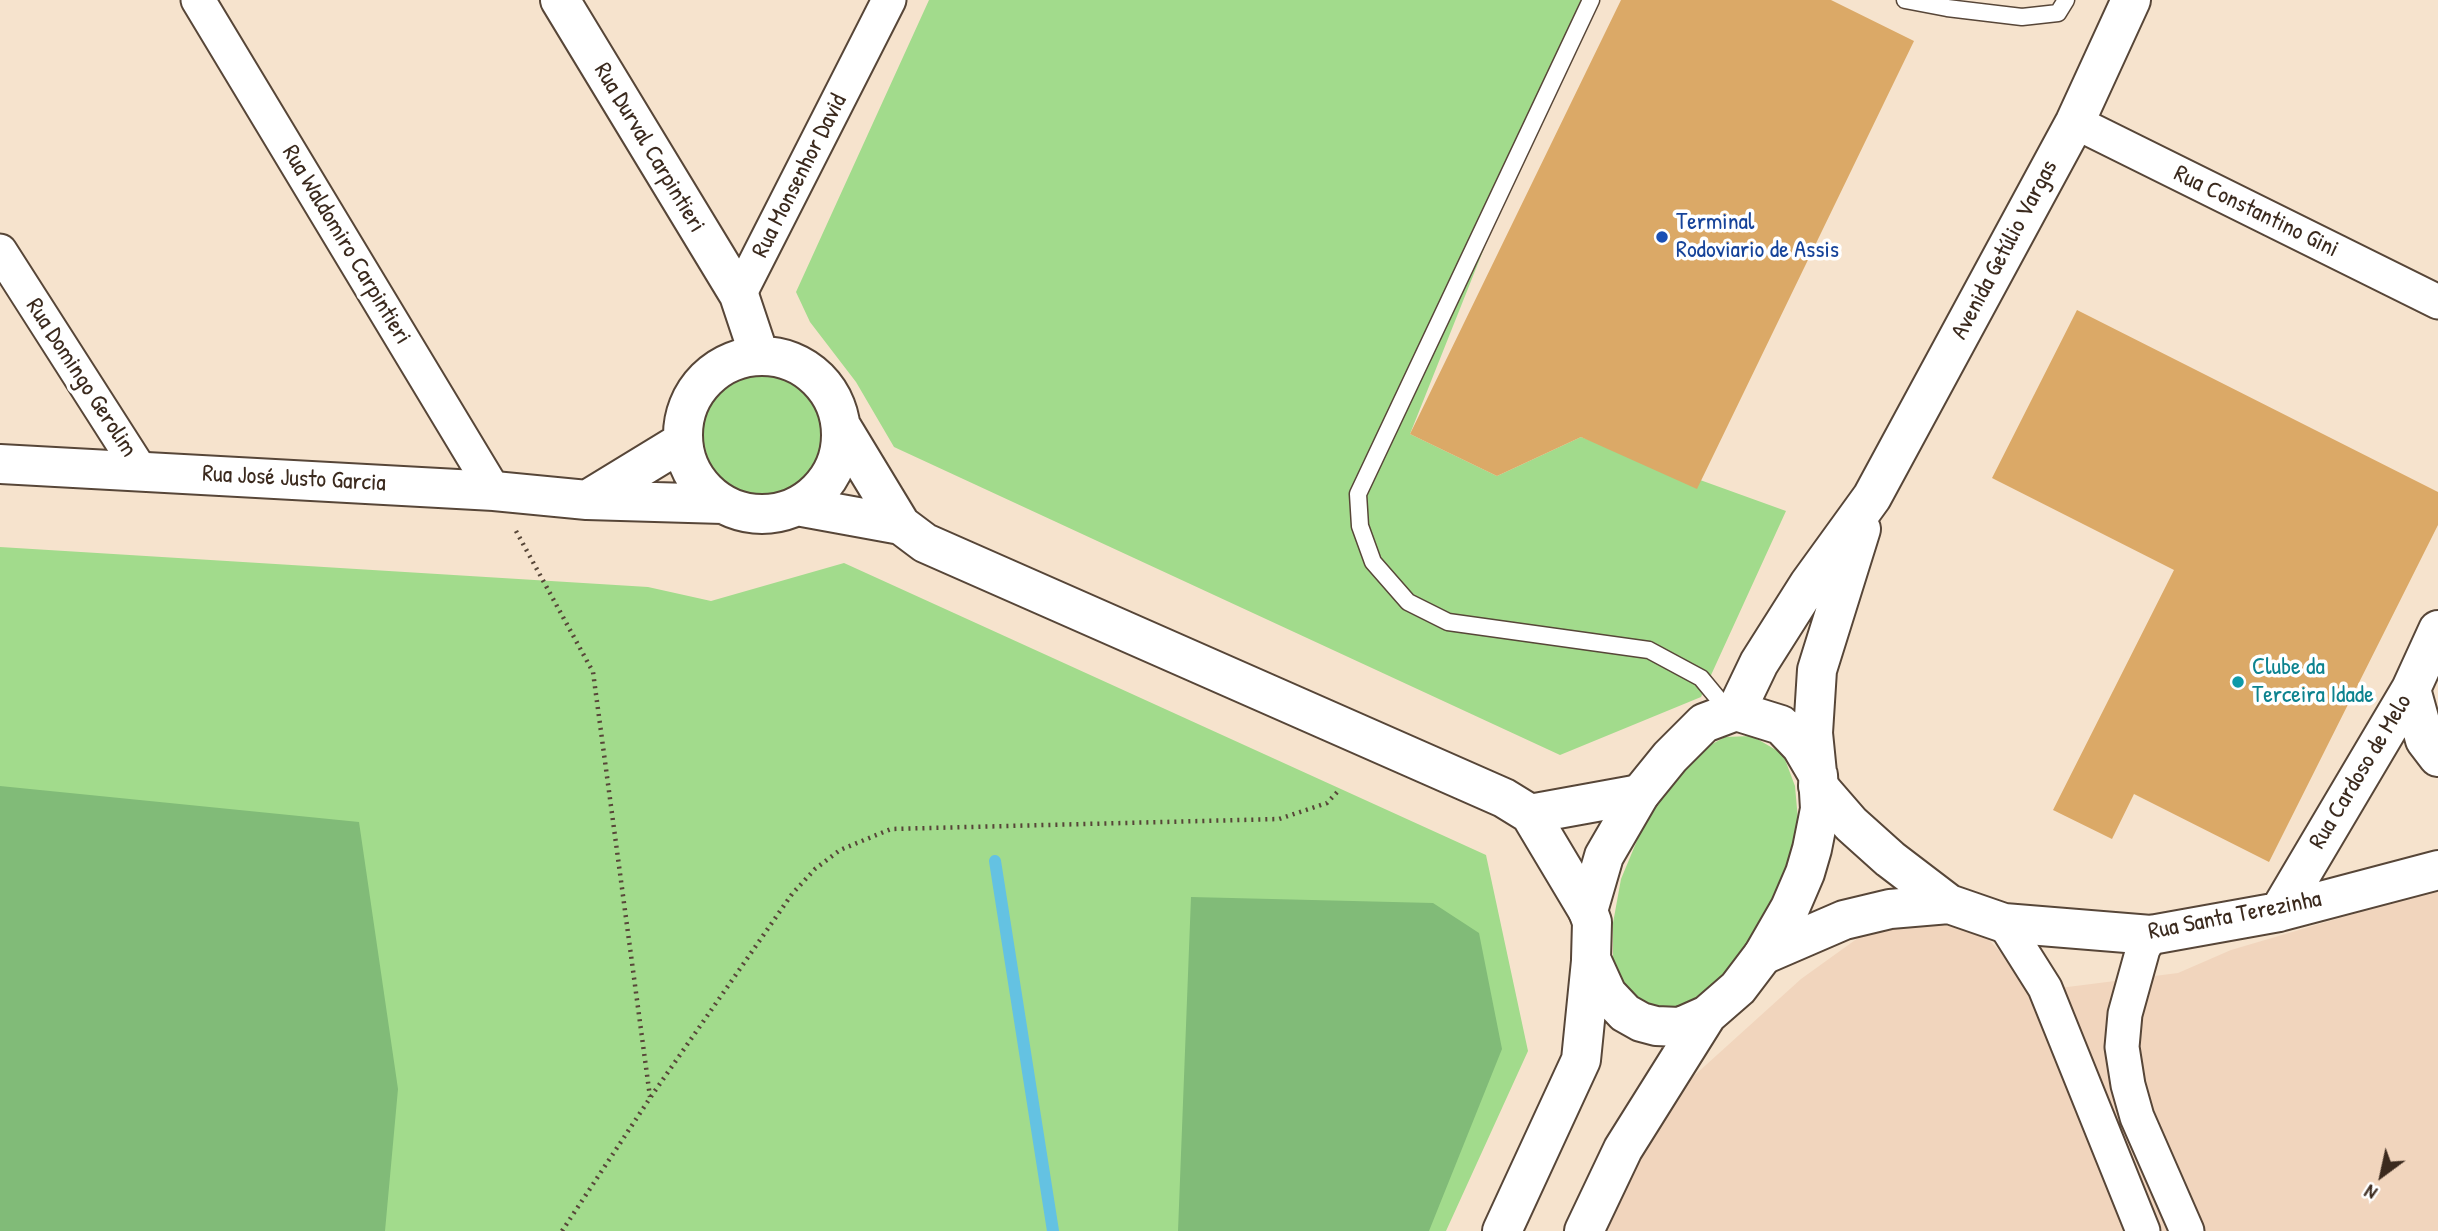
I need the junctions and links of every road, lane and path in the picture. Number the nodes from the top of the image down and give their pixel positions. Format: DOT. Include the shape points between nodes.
graph roads {
  1 [pos="198,0"];
  2 [pos="560,0"];
  3 [pos="889,0"];
  4 [pos="1591,0"];
  5 [pos="1905,0"];
  6 [pos="2066,0"];
  7 [pos="2131,0"];
  8 [pos="2075,122"];
  9 [pos="0,251"];
  10 [pos="739,295"];
  11 [pos="2438,302"];
  12 [pos="759,355"];
  13 [pos="841,426"];
  14 [pos="682,442"];
  15 [pos="0,464"];
  16 [pos="140,470"];
  17 [pos="494,491"];
  18 [pos="1871,497"];
  19 [pos="587,500"];
  20 [pos="723,504"];
  21 [pos="797,506"];
  22 [pos="901,525"];
  23 [pos="2438,630"];
  24 [pos="2411,689"];
  25 [pos="1733,712"];
  26 [pos="2438,757"];
  27 [pos="1818,781"];
  28 [pos="1340,789"];
  29 [pos="1640,794"];
  30 [pos="1530,814"];
  31 [pos="2438,870"];
  32 [pos="1949,904"];
  33 [pos="1588,911"];
  34 [pos="2278,912"];
  35 [pos="2004,923"];
  36 [pos="2151,935"];
  37 [pos="1763,955"];
  38 [pos="1591,959"];
  39 [pos="1707,1015"];
  40 [pos="650,1098"];
  41 [pos="562,1231"];
  42 [pos="1502,1231"];
  43 [pos="1584,1231"];
  44 [pos="2143,1231"];
  45 [pos="2186,1231"];
  1 -- 17 [label="street, Rua Waldomiro Carpintieri"];
  2 -- 10 [label="street, Rua Durval Carpintieri"];
  3 -- 10 [label="street, Rua Monsenhor David"];
  4 -- 25 [label="lane" via="1358,494 1360,526 1373,562 1408,602 1448,622 1649,650 1701,678"];
  5 -- 6 [label="lane" via="2022,17 2058,13"];
  7 -- 8 [label="street, Avenida Getúlio Vargas"];
  8 -- 11 [label="street, Rua Constantino Gini"];
  8 -- 18 [label="street, Avenida Getúlio Vargas"];
  9 -- 16 [label="street, Rua Domingo Gerolim"];
  10 -- 12 [label="street"];
  12 -- 13 [label="street" via="785,358 806,368 824,384"];
  12 -- 14 [label="street" via="734,360 711,373 694,392 684,416"];
  13 -- 21 [label="street" via="841,450 833,471 818,492"];
  13 -- 22 [label="street"];
  14 -- 19 [label="street"];
  14 -- 20 [label="street" via="689,467 703,488"];
  15 -- 16 [label="street, Rua José Justo Garcia"];
  16 -- 17 [label="street, Rua José Justo Garcia"];
  17 -- 19 [label="street, Rua José Justo Garcia"];
  17 -- 40 [label="path" via="593,672"];
  18 -- 25 [label="street, Avenida Getúlio Vargas" via="1809,584"];
  18 -- 27 [label="street, Avenida Getúlio Vargas" via="1816,670"];
  19 -- 20 [label="street, Rua José Justo Garcia"];
  20 -- 21 [label="street" via="747,513 773,514"];
  21 -- 22 [label="street"];
  22 -- 30 [label="street" via="925,543 1504,798"];
  23 -- 24 [label="street, Rua Cardoso de Melo"];
  24 -- 26 [label="street" via="2424,740"];
  24 -- 34 [label="street, Rua Cardoso de Melo"];
  25 -- 27 [label="street, Rua Santa Terezinha" via="1781,725 1801,746"];
  25 -- 29 [label="street" via="1704,723"];
  27 -- 32 [label="street, Rua Santa Terezinha" via="1851,824"];
  27 -- 37 [label="street, Avenida Getúlio Vargas" via="1820,809 1805,873"];
  28 -- 40 [label="path" via="1327,803 1279,819 891,829 840,850 792,894"];
  29 -- 30 [label="street"];
  29 -- 33 [label="street" via="1604,856"];
  30 -- 33 [label="street"];
  31 -- 34 [label="street, Rua Santa Terezinha"];
  32 -- 35 [label="street, Rua Santa Terezinha"];
  32 -- 37 [label="street, Rua Santa Terezinha" via="1890,909 1844,920"];
  33 -- 38 [label="street"];
  34 -- 36 [label="street, Rua Santa Terezinha"];
  35 -- 36 [label="street, Rua Santa Terezinha"];
  35 -- 44 [label="street" via="2046,988"];
  36 -- 45 [label="street" via="2130,993 2122,1047 2137,1118"];
  37 -- 39 [label="street, Avenida Getúlio Vargas" via="1738,988"];
  38 -- 39 [label="street" via="1607,994 1641,1022 1680,1027"];
  38 -- 42 [label="street" via="1581,1060"];
  39 -- 43 [label="street" via="1623,1149"];
  40 -- 41 [label="path"];
}
